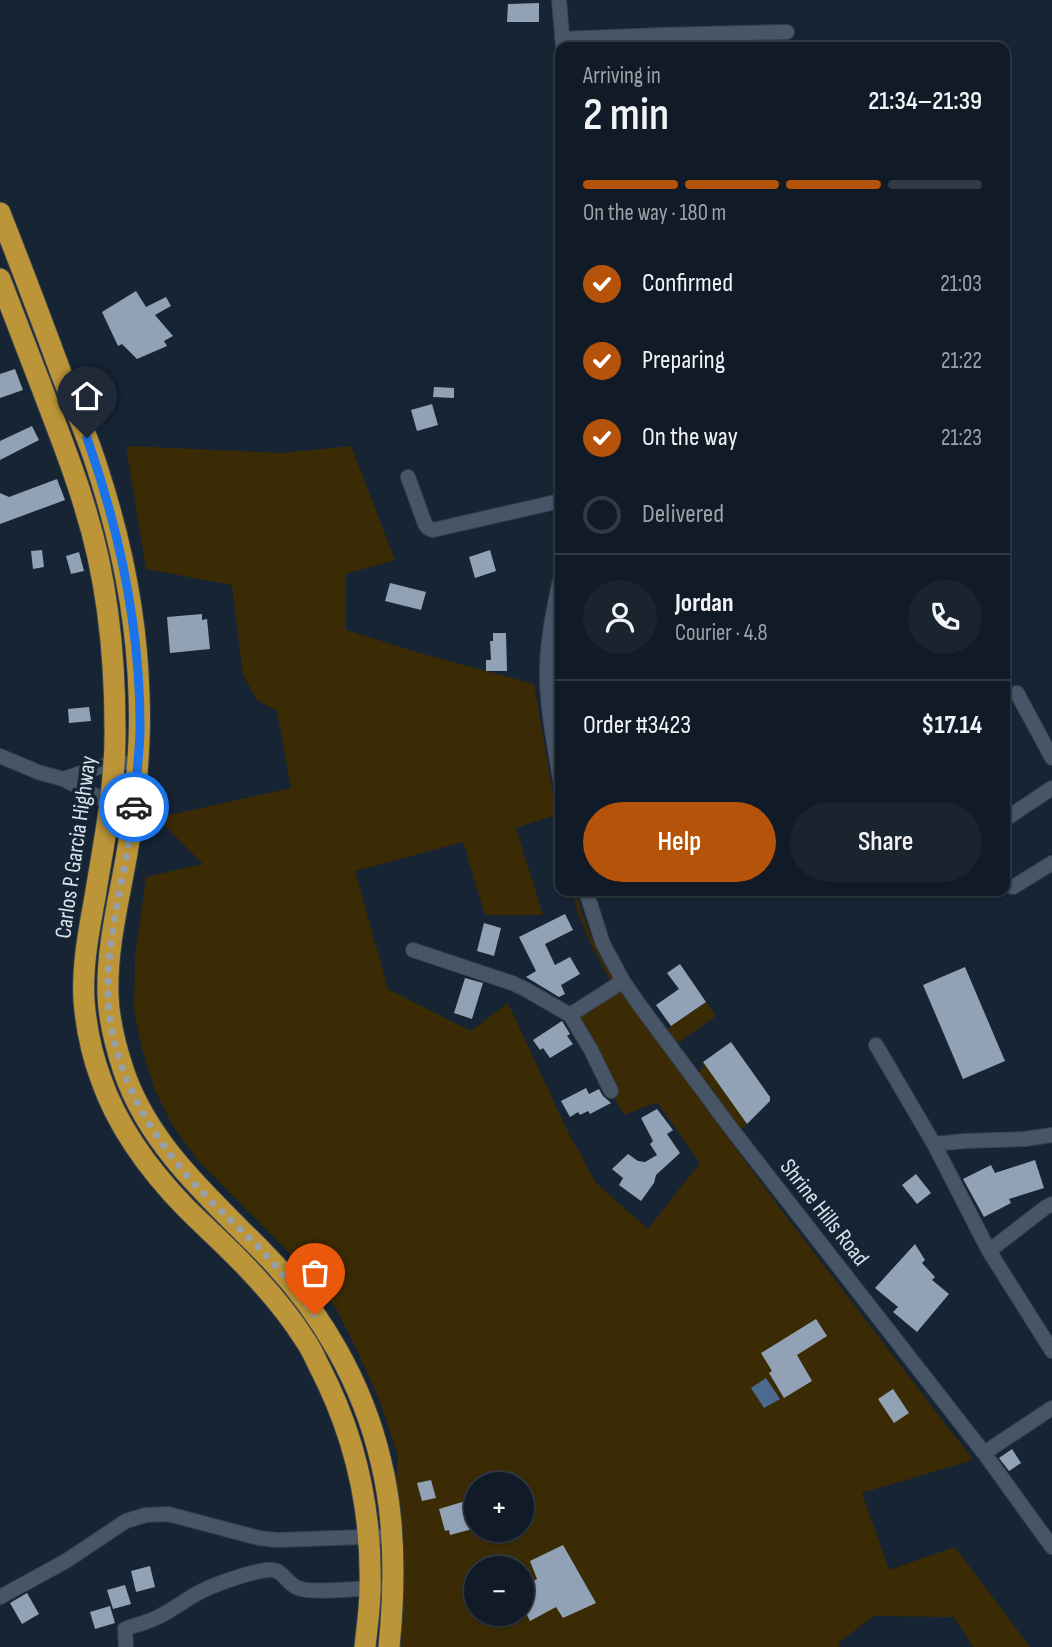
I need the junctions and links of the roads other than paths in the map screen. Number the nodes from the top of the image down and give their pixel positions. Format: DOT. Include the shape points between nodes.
graph roads {
  1 [pos="559,0"];
  2 [pos="787,32"];
  3 [pos="662,41"];
  4 [pos="562,42"];
  5 [pos="612,42"];
  6 [pos="0,213"];
  7 [pos="0,279"];
  8 [pos="408,477"];
  9 [pos="555,502"];
  10 [pos="555,605"];
  11 [pos="1017,693"];
  12 [pos="555,744"];
  13 [pos="0,757"];
  14 [pos="1052,758"];
  15 [pos="114,762"];
  16 [pos="138,764"];
  17 [pos="63,779"];
  18 [pos="1052,788"];
  19 [pos="110,803"];
  20 [pos="134,806"];
  21 [pos="1010,816"];
  22 [pos="1052,863"];
  23 [pos="1013,887"];
  24 [pos="588,896"];
  25 [pos="413,950"];
  26 [pos="623,981"];
  27 [pos="570,1015"];
  28 [pos="876,1045"];
  29 [pos="611,1091"];
  30 [pos="1052,1135"];
  31 [pos="934,1144"];
  32 [pos="1052,1204"];
  33 [pos="989,1251"];
  34 [pos="1052,1351"];
  35 [pos="1052,1408"];
  36 [pos="984,1453"];
  37 [pos="392,1536"];
  38 [pos="369,1537"];
  39 [pos="1052,1547"];
  40 [pos="393,1587"];
  41 [pos="370,1588"];
  42 [pos="0,1597"];
  43 [pos="127,1647"];
  44 [pos="365,1647"];
  45 [pos="389,1647"];
  1 -- 4 [label="street"];
  2 -- 3 [label="street"];
  3 -- 5 [label="street"];
  6 -- 16 [label="highway" via="87,438 116,530 136,655"];
  7 -- 15 [label="highway, Carlos P. Garcia Highway" via="64,444 92,534 112,657"];
  8 -- 9 [label="street" via="425,524 433,530"];
  10 -- 12 [label="street" via="547,667"];
  11 -- 14 [label="street"];
  13 -- 17 [label="street"];
  15 -- 16 [label="street"];
  15 -- 17 [label="street"];
  15 -- 19 [label="highway, Carlos P. Garcia Highway"];
  16 -- 20 [label="highway"];
  17 -- 19 [label="street"];
  18 -- 21 [label="street"];
  19 -- 20 [label="street"];
  19 -- 38 [label="highway, Carlos P. Garcia Highway" via="88,937 84,999 102,1080 115,1111 154,1172 250,1271 306,1341 350,1439"];
  20 -- 37 [label="highway" via="112,940 108,998 124,1074 174,1160 269,1258 333,1343 373,1433"];
  22 -- 23 [label="street"];
  24 -- 26 [label="street, Shrine Hills Road" via="603,944"];
  25 -- 27 [label="street" via="512,983"];
  26 -- 27 [label="street"];
  26 -- 36 [label="street, Shrine Hills Road" via="733,1131"];
  27 -- 29 [label="street"];
  28 -- 31 [label="street"];
  30 -- 31 [label="street"];
  31 -- 33 [label="street"];
  32 -- 33 [label="street"];
  33 -- 34 [label="street"];
  35 -- 36 [label="street"];
  36 -- 39 [label="street, Shrine Hills Road"];
  37 -- 38 [label="street"];
  37 -- 40 [label="highway"];
  38 -- 41 [label="highway, Carlos P. Garcia Highway"];
  38 -- 42 [label="street" via="277,1540 168,1514 146,1515 126,1521"];
  40 -- 41 [label="street"];
  40 -- 45 [label="highway"];
  41 -- 43 [label="street" via="309,1590 297,1588 275,1570 254,1573 199,1592 158,1618 125,1629"];
  41 -- 44 [label="highway, Carlos P. Garcia Highway"];
}
